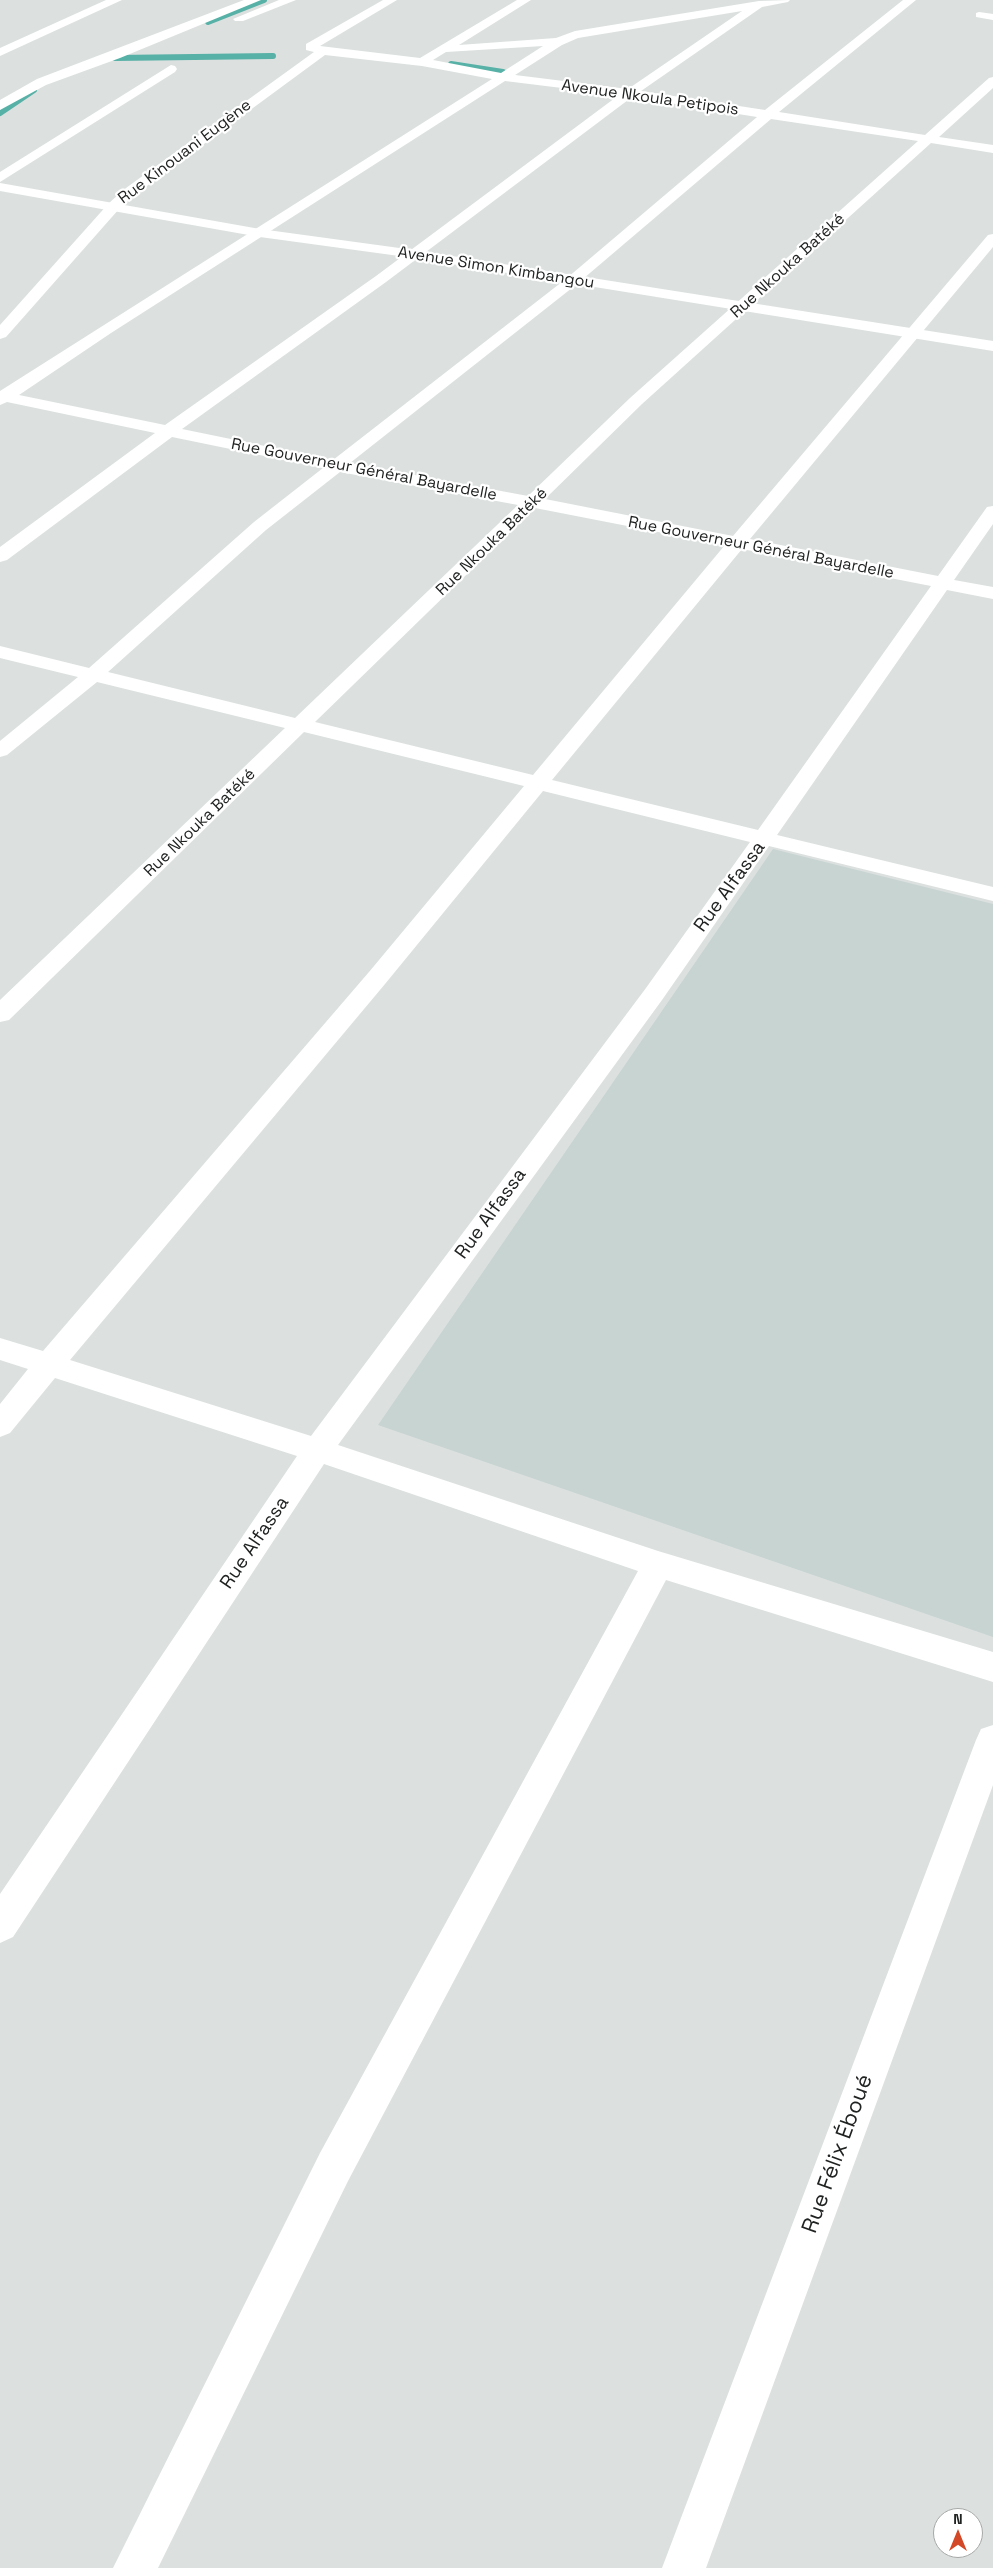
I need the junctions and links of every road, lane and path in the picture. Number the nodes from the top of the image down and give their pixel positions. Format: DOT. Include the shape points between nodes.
graph roads {
  1 [pos="116,0"];
  2 [pos="255,0"];
  3 [pos="290,0"];
  4 [pos="391,0"];
  5 [pos="525,0"];
  6 [pos="784,0"];
  7 [pos="910,0"];
  8 [pos="759,4"];
  9 [pos="643,10"];
  10 [pos="979,15"];
  11 [pos="993,17"];
  12 [pos="616,28"];
  13 [pos="185,40"];
  14 [pos="558,42"];
  15 [pos="317,48"];
  16 [pos="440,51"];
  17 [pos="0,52"];
  18 [pos="422,62"];
  19 [pos="171,69"];
  20 [pos="504,77"];
  21 [pos="993,81"];
  22 [pos="630,93"];
  23 [pos="0,106"];
  24 [pos="767,115"];
  25 [pos="928,140"];
  26 [pos="993,149"];
  27 [pos="2,187"];
  28 [pos="114,206"];
  29 [pos="260,233"];
  30 [pos="993,238"];
  31 [pos="414,254"];
  32 [pos="572,281"];
  33 [pos="742,306"];
  34 [pos="913,333"];
  35 [pos="0,334"];
  36 [pos="993,346"];
  37 [pos="2,398"];
  38 [pos="170,430"];
  39 [pos="336,466"];
  40 [pos="533,502"];
  41 [pos="993,511"];
  42 [pos="737,543"];
  43 [pos="0,556"];
  44 [pos="943,584"];
  45 [pos="993,593"];
  46 [pos="0,652"];
  47 [pos="93,674"];
  48 [pos="303,724"];
  49 [pos="0,751"];
  50 [pos="538,782"];
  51 [pos="766,837"];
  52 [pos="993,894"];
  53 [pos="0,1014"];
  54 [pos="0,1348"];
  55 [pos="50,1363"];
  56 [pos="0,1425"];
  57 [pos="317,1450"];
  58 [pos="658,1564"];
  59 [pos="993,1666"];
  60 [pos="993,1740"];
  61 [pos="0,1924"];
  62 [pos="136,2568"];
  63 [pos="684,2568"];
  1 -- 17 [label="street"];
  2 -- 23 [label="street" via="47,78"];
  3 -- 13 [label="street"];
  4 -- 15 [label="street, Rue Kinouani Eugène"];
  5 -- 16 [label="street"];
  6 -- 8 [label="street"];
  7 -- 24 [label="street"];
  8 -- 12 [label="street"];
  8 -- 22 [label="street"];
  9 -- 12 [label="street"];
  10 -- 11 [label="lane"];
  12 -- 14 [label="street"];
  14 -- 16 [label="street"];
  14 -- 20 [label="street"];
  15 -- 18 [label="street, Avenue Nkoula Petipois"];
  15 -- 28 [label="street, Rue Kinouani Eugène"];
  16 -- 18 [label="street"];
  18 -- 20 [label="street, Avenue Nkoula Petipois"];
  19 -- 27 [label="street"];
  20 -- 22 [label="street, Avenue Nkoula Petipois"];
  20 -- 29 [label="street"];
  21 -- 25 [label="street, Rue Nkouka Batéké"];
  22 -- 24 [label="street, Avenue Nkoula Petipois"];
  22 -- 31 [label="street"];
  24 -- 25 [label="street, Avenue Nkoula Petipois"];
  24 -- 32 [label="street"];
  25 -- 26 [label="street, Avenue Nkoula Petipois"];
  25 -- 33 [label="street, Rue Nkouka Batéké"];
  27 -- 28 [label="street, Avenue Simon Kimbangou"];
  28 -- 29 [label="street, Avenue Simon Kimbangou"];
  28 -- 35 [label="street, Rue Kinouani Eugène"];
  29 -- 31 [label="street, Avenue Simon Kimbangou"];
  29 -- 37 [label="street"];
  30 -- 34 [label="street"];
  31 -- 32 [label="street, Avenue Simon Kimbangou"];
  31 -- 38 [label="street"];
  32 -- 33 [label="street, Avenue Simon Kimbangou"];
  32 -- 39 [label="street"];
  33 -- 34 [label="street, Avenue Simon Kimbangou"];
  33 -- 40 [label="street, Rue Nkouka Batéké"];
  34 -- 36 [label="street, Avenue Simon Kimbangou"];
  34 -- 42 [label="street"];
  37 -- 38 [label="street, Rue Gouverneur Général Bayardelle"];
  38 -- 39 [label="street, Rue Gouverneur Général Bayardelle"];
  38 -- 43 [label="street"];
  39 -- 40 [label="street, Rue Gouverneur Général Bayardelle"];
  39 -- 47 [label="street" via="260,526"];
  40 -- 42 [label="street, Rue Gouverneur Général Bayardelle"];
  40 -- 48 [label="street, Rue Nkouka Batéké"];
  41 -- 44 [label="street, Rue Alfassa"];
  42 -- 44 [label="street, Rue Gouverneur Général Bayardelle"];
  42 -- 50 [label="street"];
  44 -- 45 [label="street, Rue Gouverneur Général Bayardelle"];
  44 -- 51 [label="street, Rue Alfassa"];
  46 -- 47 [label="street"];
  47 -- 48 [label="street"];
  47 -- 49 [label="street"];
  48 -- 50 [label="street"];
  48 -- 53 [label="street, Rue Nkouka Batéké"];
  50 -- 51 [label="street"];
  50 -- 55 [label="street" via="378,978"];
  51 -- 52 [label="street"];
  51 -- 57 [label="street, Rue Alfassa"];
  54 -- 55 [label="street"];
  55 -- 56 [label="street"];
  55 -- 57 [label="street"];
  57 -- 58 [label="street"];
  57 -- 61 [label="street, Rue Alfassa"];
  58 -- 59 [label="street"];
  58 -- 62 [label="street" via="334,2167"];
  60 -- 63 [label="street, Rue Félix Éboué"];
}
